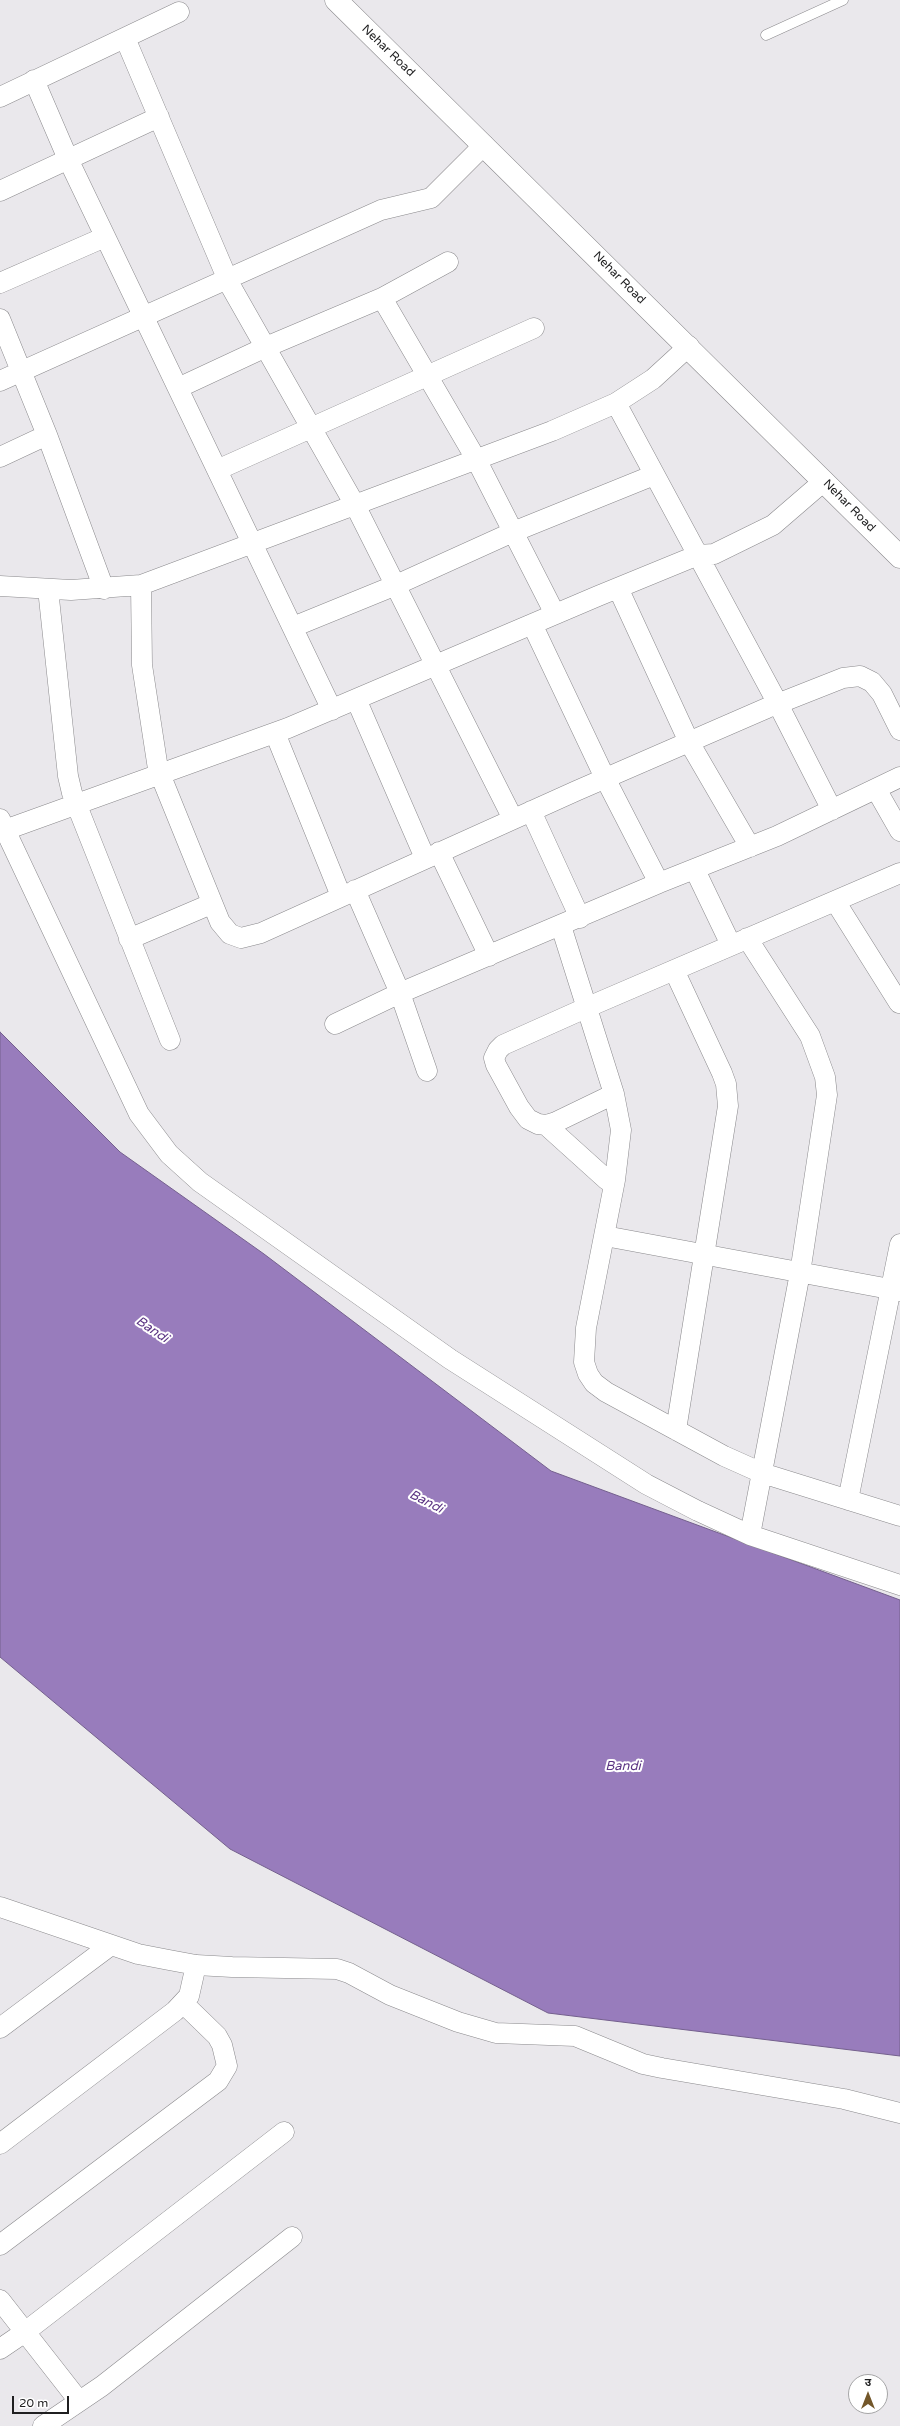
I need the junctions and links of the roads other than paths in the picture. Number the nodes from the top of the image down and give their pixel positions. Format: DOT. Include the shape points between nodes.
graph roads {
  1 [pos="336,0"];
  2 [pos="843,0"];
  3 [pos="179,12"];
  4 [pos="766,35"];
  5 [pos="125,38"];
  6 [pos="34,80"];
  7 [pos="0,97"];
  8 [pos="159,117"];
  9 [pos="484,145"];
  10 [pos="68,159"];
  11 [pos="0,191"];
  12 [pos="105,237"];
  13 [pos="448,262"];
  14 [pos="227,279"];
  15 [pos="0,283"];
  16 [pos="382,298"];
  17 [pos="144,316"];
  18 [pos="0,320"];
  19 [pos="534,328"];
  20 [pos="689,346"];
  21 [pos="266,347"];
  22 [pos="21,371"];
  23 [pos="428,375"];
  24 [pos="0,381"];
  25 [pos="178,388"];
  26 [pos="616,403"];
  27 [pos="312,428"];
  28 [pos="46,435"];
  29 [pos="0,457"];
  30 [pos="476,459"];
  31 [pos="217,470"];
  32 [pos="654,474"];
  33 [pos="824,481"];
  34 [pos="355,505"];
  35 [pos="513,532"];
  36 [pos="253,543"];
  37 [pos="698,555"];
  38 [pos="900,557"];
  39 [pos="141,585"];
  40 [pos="396,585"];
  41 [pos="0,586"];
  42 [pos="618,588"];
  43 [pos="48,589"];
  44 [pos="104,589"];
  45 [pos="556,614"];
  46 [pos="532,624"];
  47 [pos="293,627"];
  48 [pos="437,665"];
  49 [pos="356,699"];
  50 [pos="778,704"];
  51 [pos="332,710"];
  52 [pos="900,730"];
  53 [pos="275,733"];
  54 [pos="690,742"];
  55 [pos="160,776"];
  56 [pos="900,777"];
  57 [pos="605,778"];
  58 [pos="876,789"];
  59 [pos="76,804"];
  60 [pos="832,810"];
  61 [pos="522,815"];
  62 [pos="3,824"];
  63 [pos="900,831"];
  64 [pos="750,847"];
  65 [pos="432,855"];
  66 [pos="695,870"];
  67 [pos="900,873"];
  68 [pos="659,883"];
  69 [pos="348,893"];
  70 [pos="835,901"];
  71 [pos="212,904"];
  72 [pos="580,918"];
  73 [pos="561,926"];
  74 [pos="129,939"];
  75 [pos="739,942"];
  76 [pos="489,956"];
  77 [pos="674,970"];
  78 [pos="400,993"];
  79 [pos="899,1003"];
  80 [pos="588,1006"];
  81 [pos="335,1024"];
  82 [pos="170,1040"];
  83 [pos="427,1071"];
  84 [pos="614,1094"];
  85 [pos="546,1125"];
  86 [pos="615,1180"];
  87 [pos="605,1236"];
  88 [pos="900,1244"];
  89 [pos="705,1255"];
  90 [pos="800,1273"];
  91 [pos="895,1290"];
  92 [pos="676,1430"];
  93 [pos="762,1473"];
  94 [pos="848,1500"];
  95 [pos="900,1516"];
  96 [pos="750,1535"];
  97 [pos="900,1585"];
  98 [pos="0,1907"];
  99 [pos="111,1945"];
  100 [pos="196,1965"];
  101 [pos="183,2003"];
  102 [pos="0,2028"];
  103 [pos="900,2113"];
  104 [pos="284,2132"];
  105 [pos="0,2144"];
  106 [pos="292,2237"];
  107 [pos="0,2246"];
  108 [pos="0,2300"];
  109 [pos="25,2332"];
  110 [pos="0,2349"];
  111 [pos="80,2402"];
  112 [pos="43,2426"];
  1 -- 9 [label="street, Nehar Road"];
  2 -- 4 [label="lane"];
  3 -- 5 [label="street"];
  5 -- 6 [label="street"];
  5 -- 8 [label="street"];
  6 -- 7 [label="street"];
  6 -- 10 [label="street"];
  8 -- 10 [label="street"];
  8 -- 14 [label="street"];
  9 -- 14 [label="street" via="431,198 381,210"];
  9 -- 20 [label="street, Nehar Road"];
  10 -- 11 [label="street"];
  10 -- 12 [label="street"];
  12 -- 15 [label="street"];
  12 -- 17 [label="street"];
  13 -- 16 [label="street"];
  14 -- 17 [label="street"];
  14 -- 21 [label="street"];
  16 -- 21 [label="street"];
  16 -- 23 [label="street"];
  17 -- 22 [label="street"];
  17 -- 25 [label="street"];
  18 -- 22 [label="street"];
  19 -- 23 [label="street"];
  20 -- 26 [label="street" via="653,379"];
  20 -- 33 [label="street, Nehar Road"];
  21 -- 25 [label="street"];
  21 -- 27 [label="street"];
  22 -- 24 [label="street"];
  22 -- 28 [label="street"];
  23 -- 27 [label="street"];
  23 -- 30 [label="street"];
  25 -- 31 [label="street"];
  26 -- 30 [label="street" via="552,431"];
  26 -- 32 [label="street"];
  27 -- 31 [label="street"];
  27 -- 34 [label="street"];
  28 -- 29 [label="street"];
  28 -- 44 [label="street"];
  30 -- 34 [label="street"];
  30 -- 35 [label="street"];
  31 -- 36 [label="street"];
  32 -- 35 [label="street"];
  32 -- 37 [label="street"];
  33 -- 37 [label="street" via="774,525 714,554"];
  33 -- 38 [label="street, Nehar Road"];
  34 -- 36 [label="street"];
  34 -- 40 [label="street"];
  35 -- 40 [label="street"];
  35 -- 45 [label="street"];
  36 -- 39 [label="street"];
  36 -- 47 [label="street"];
  37 -- 42 [label="street"];
  37 -- 50 [label="street"];
  39 -- 44 [label="street"];
  39 -- 55 [label="street" via="142,665 154,753"];
  40 -- 47 [label="street"];
  40 -- 48 [label="street"];
  41 -- 43 [label="street"];
  42 -- 45 [label="street"];
  42 -- 54 [label="street"];
  43 -- 44 [label="street"];
  43 -- 59 [label="street" via="68,776"];
  45 -- 46 [label="street"];
  46 -- 48 [label="street"];
  46 -- 57 [label="street"];
  47 -- 51 [label="street"];
  48 -- 49 [label="street"];
  48 -- 61 [label="street"];
  49 -- 51 [label="street"];
  49 -- 65 [label="street"];
  50 -- 52 [label="street" via="843,678 860,676 872,682 882,694"];
  50 -- 54 [label="street"];
  50 -- 60 [label="street"];
  51 -- 53 [label="street"];
  53 -- 55 [label="street"];
  53 -- 69 [label="street"];
  54 -- 57 [label="street"];
  54 -- 64 [label="street"];
  55 -- 59 [label="street"];
  55 -- 71 [label="street"];
  56 -- 58 [label="street"];
  57 -- 61 [label="street"];
  57 -- 68 [label="street"];
  58 -- 60 [label="street"];
  58 -- 63 [label="street"];
  59 -- 62 [label="street"];
  59 -- 74 [label="street"];
  60 -- 64 [label="street"];
  61 -- 65 [label="street"];
  61 -- 72 [label="street"];
  62 -- 96 [label="street" via="139,1114 164,1148 200,1182 457,1364 646,1484"];
  64 -- 66 [label="street"];
  65 -- 69 [label="street"];
  65 -- 76 [label="street"];
  66 -- 68 [label="street"];
  66 -- 75 [label="street"];
  67 -- 70 [label="street"];
  68 -- 72 [label="street"];
  69 -- 71 [label="street" via="261,932 241,938 226,930"];
  69 -- 78 [label="street"];
  70 -- 75 [label="street"];
  70 -- 79 [label="street"];
  71 -- 74 [label="street"];
  72 -- 73 [label="street"];
  73 -- 76 [label="street"];
  73 -- 80 [label="street"];
  74 -- 82 [label="street"];
  75 -- 77 [label="street"];
  75 -- 90 [label="street" via="810,1036 825,1077 825,1115"];
  76 -- 78 [label="street"];
  77 -- 80 [label="street"];
  77 -- 89 [label="street" via="722,1073 728,1094"];
  78 -- 81 [label="street"];
  78 -- 83 [label="street"];
  80 -- 84 [label="street"];
  80 -- 85 [label="street" via="503,1045 494,1058 519,1108 528,1119"];
  84 -- 85 [label="street"];
  84 -- 86 [label="street" via="621,1130"];
  85 -- 86 [label="street" via="607,1180"];
  86 -- 87 [label="street"];
  87 -- 89 [label="street"];
  87 -- 92 [label="street" via="584,1347 584,1362 588,1374 594,1383 606,1392"];
  88 -- 91 [label="street"];
  89 -- 90 [label="street"];
  89 -- 92 [label="street"];
  90 -- 91 [label="street"];
  90 -- 93 [label="street"];
  91 -- 94 [label="street"];
  92 -- 93 [label="street"];
  93 -- 94 [label="street"];
  93 -- 96 [label="street"];
  94 -- 95 [label="street"];
  96 -- 97 [label="street"];
  98 -- 99 [label="street"];
  99 -- 100 [label="street" via="138,1954"];
  99 -- 102 [label="street"];
  100 -- 101 [label="street" via="192,1989"];
  100 -- 103 [label="street" via="337,1969 458,2022 496,2033 575,2036 643,2064 844,2099"];
  101 -- 105 [label="street"];
  101 -- 107 [label="street" via="217,2036 222,2045 227,2066 218,2081"];
  104 -- 109 [label="street"];
  106 -- 111 [label="street"];
  108 -- 109 [label="street"];
  109 -- 110 [label="street"];
  109 -- 111 [label="street"];
  111 -- 112 [label="street"];
}
